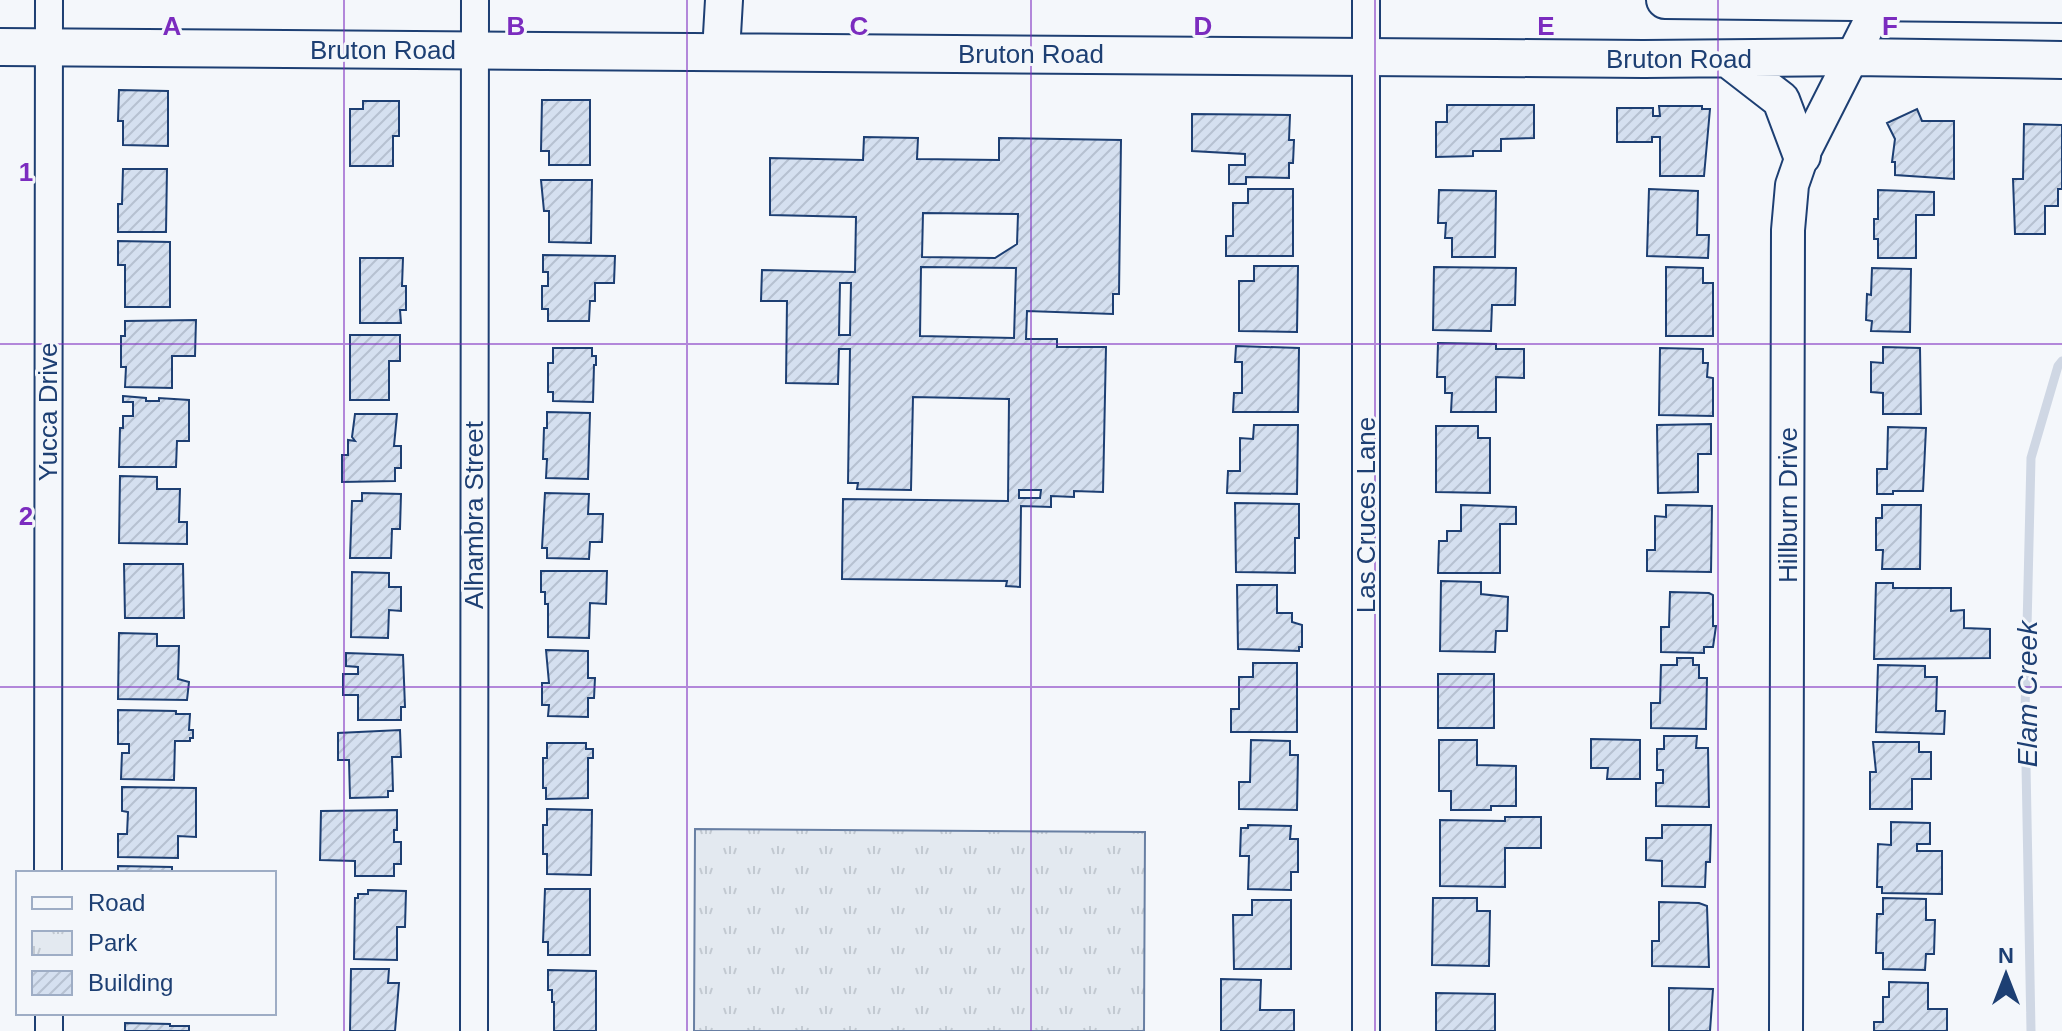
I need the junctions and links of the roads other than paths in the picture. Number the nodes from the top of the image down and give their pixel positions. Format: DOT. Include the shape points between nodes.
graph roads {
  1 [pos="49,0"];
  2 [pos="475,0"];
  3 [pos="724,0"];
  4 [pos="1366,0"];
  5 [pos="1665,0"];
  6 [pos="1881,1"];
  7 [pos="2062,4"];
  8 [pos="0,47"];
  9 [pos="48,48"];
  10 [pos="474,50"];
  11 [pos="721,52"];
  12 [pos="1366,57"];
  13 [pos="1853,57"];
  14 [pos="1728,59"];
  15 [pos="2062,60"];
  16 [pos="1802,156"];
  17 [pos="48,871"];
  18 [pos="474,1031"];
  19 [pos="1366,1031"];
  20 [pos="1786,1031"];
  1 -- 9 [label="street, Yucca Drive"];
  2 -- 10 [label="street, Alhambra Street"];
  3 -- 11 [label="main road"];
  4 -- 12 [label="street, Las Cruces Lane"];
  5 -- 6 [label="main road"];
  6 -- 7 [label="main road"];
  6 -- 13 [label="street, Hillburn Drive"];
  8 -- 9 [label="main road, Bruton Road"];
  9 -- 10 [label="main road, Bruton Road"];
  9 -- 17 [label="street, Yucca Drive"];
  10 -- 11 [label="main road, Bruton Road"];
  10 -- 18 [label="street, Alhambra Street"];
  11 -- 12 [label="main road, Bruton Road"];
  12 -- 14 [label="main road, Bruton Road"];
  12 -- 19 [label="street, Las Cruces Lane"];
  13 -- 14 [label="main road, Bruton Road"];
  13 -- 15 [label="main road, Bruton Road"];
  13 -- 16 [label="street, Hillburn Drive"];
  14 -- 16 [label="main road" via="1781,100"];
  16 -- 20 [label="street, Hillburn Drive" via="1792,185 1788,230"];
}
